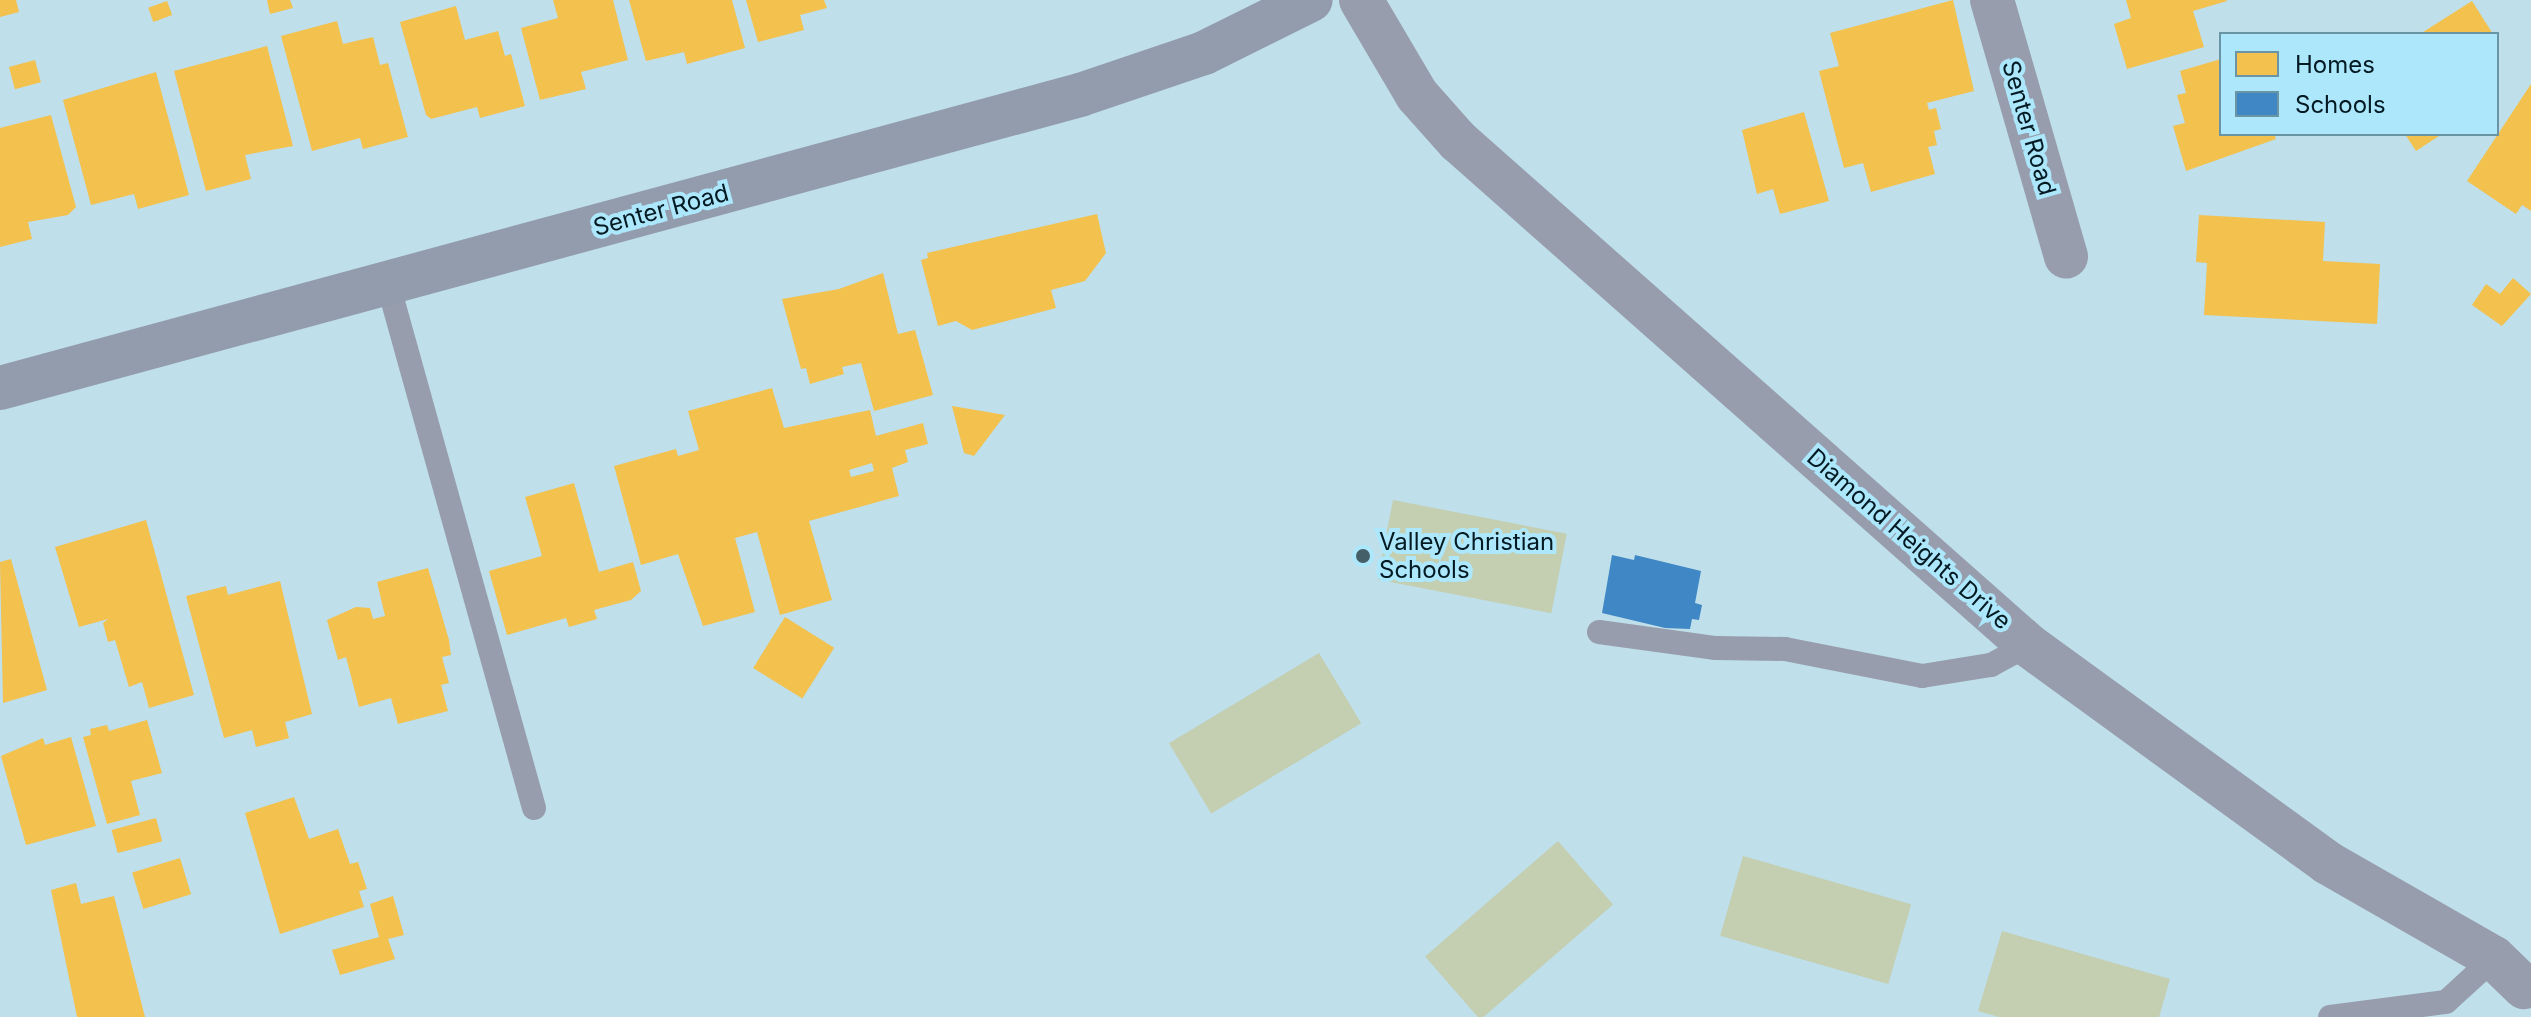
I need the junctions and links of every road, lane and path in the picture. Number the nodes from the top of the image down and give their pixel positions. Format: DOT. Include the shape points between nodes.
graph roads {
  1 [pos="1311,0"];
  2 [pos="1361,0"];
  3 [pos="1992,0"];
  4 [pos="2066,257"];
  5 [pos="388,284"];
  6 [pos="0,388"];
  7 [pos="1599,632"];
  8 [pos="2028,645"];
  9 [pos="534,808"];
  10 [pos="2517,980"];
  11 [pos="2330,1017"];
  1 -- 5 [label="main road, Senter Road" via="1204,53 1080,95"];
  2 -- 8 [label="street, Diamond Heights Drive" via="1417,95 1458,141"];
  3 -- 4 [label="street, Senter Road"];
  5 -- 6 [label="main road, Senter Road"];
  5 -- 9 [label="lane"];
  7 -- 8 [label="lane" via="1716,648 1785,649 1922,676 1991,665"];
  8 -- 10 [label="street, Diamond Heights Drive" via="2328,863"];
  10 -- 11 [label="lane" via="2446,1002"];
}
